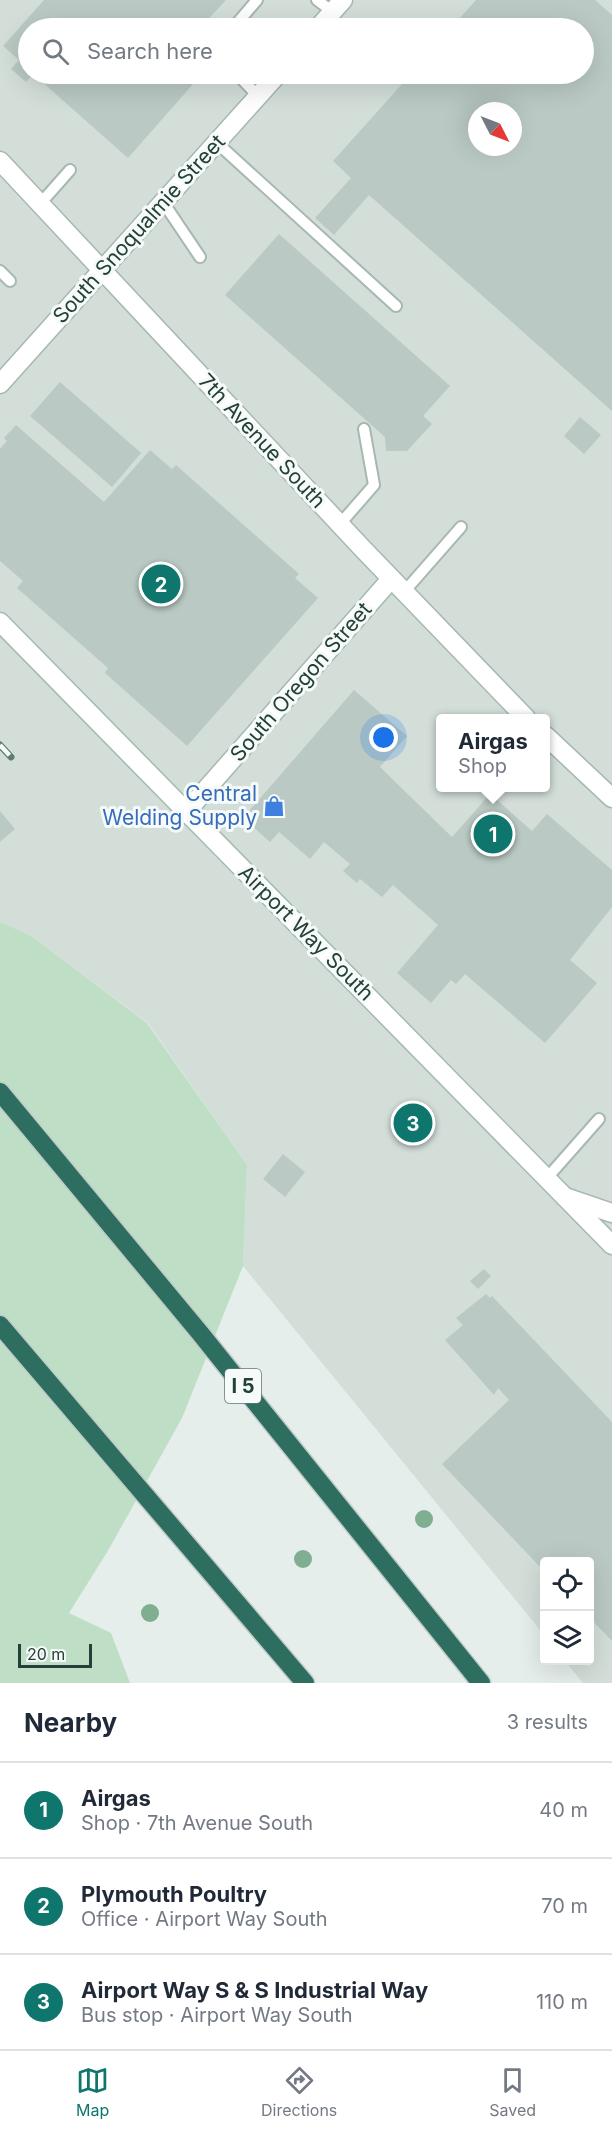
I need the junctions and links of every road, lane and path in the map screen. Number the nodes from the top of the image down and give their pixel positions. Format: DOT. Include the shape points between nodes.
graph roads {
  1 [pos="257,0"];
  2 [pos="317,0"];
  3 [pos="338,6"];
  4 [pos="242,18"];
  5 [pos="327,18"];
  6 [pos="247,84"];
  7 [pos="269,84"];
  8 [pos="258,96"];
  9 [pos="216,142"];
  10 [pos="0,161"];
  11 [pos="70,170"];
  12 [pos="163,202"];
  13 [pos="40,204"];
  14 [pos="200,257"];
  15 [pos="0,271"];
  16 [pos="102,271"];
  17 [pos="10,280"];
  18 [pos="396,306"];
  19 [pos="0,384"];
  20 [pos="364,429"];
  21 [pos="340,524"];
  22 [pos="461,527"];
  23 [pos="391,579"];
  24 [pos="404,592"];
  25 [pos="0,622"];
  26 [pos="522,714"];
  27 [pos="550,740"];
  28 [pos="612,798"];
  29 [pos="187,812"];
  30 [pos="0,1092"];
  31 [pos="599,1119"];
  32 [pos="547,1178"];
  33 [pos="566,1197"];
  34 [pos="612,1213"];
  35 [pos="612,1245"];
  36 [pos="0,1325"];
  37 [pos="305,1683"];
  38 [pos="481,1683"];
  1 -- 4 [label="lane"];
  2 -- 3 [label="lane"];
  3 -- 5 [label="street"];
  6 -- 8 [label="lane"];
  7 -- 8 [label="street, South Snoqualmie Street"];
  8 -- 9 [label="street, South Snoqualmie Street"];
  9 -- 12 [label="street, South Snoqualmie Street"];
  9 -- 18 [label="lane"];
  10 -- 13 [label="street, 7th Avenue South"];
  11 -- 13 [label="lane"];
  12 -- 14 [label="lane"];
  12 -- 16 [label="street, South Snoqualmie Street"];
  13 -- 16 [label="street, 7th Avenue South"];
  15 -- 17 [label="lane"];
  16 -- 19 [label="street, South Snoqualmie Street"];
  16 -- 21 [label="street, 7th Avenue South"];
  20 -- 21 [label="lane" via="374,485"];
  21 -- 23 [label="street, 7th Avenue South"];
  22 -- 24 [label="lane"];
  23 -- 24 [label="street, 7th Avenue South"];
  23 -- 29 [label="street, South Oregon Street"];
  24 -- 26 [label="street, 7th Avenue South"];
  25 -- 29 [label="street, Airport Way South"];
  27 -- 28 [label="street"];
  29 -- 32 [label="street, Airport Way South"];
  30 -- 38 [label="highway, I 5"];
  31 -- 32 [label="lane"];
  32 -- 33 [label="street, Airport Way South"];
  33 -- 34 [label="street"];
  33 -- 35 [label="street, Airport Way South"];
  36 -- 37 [label="highway"];
}
